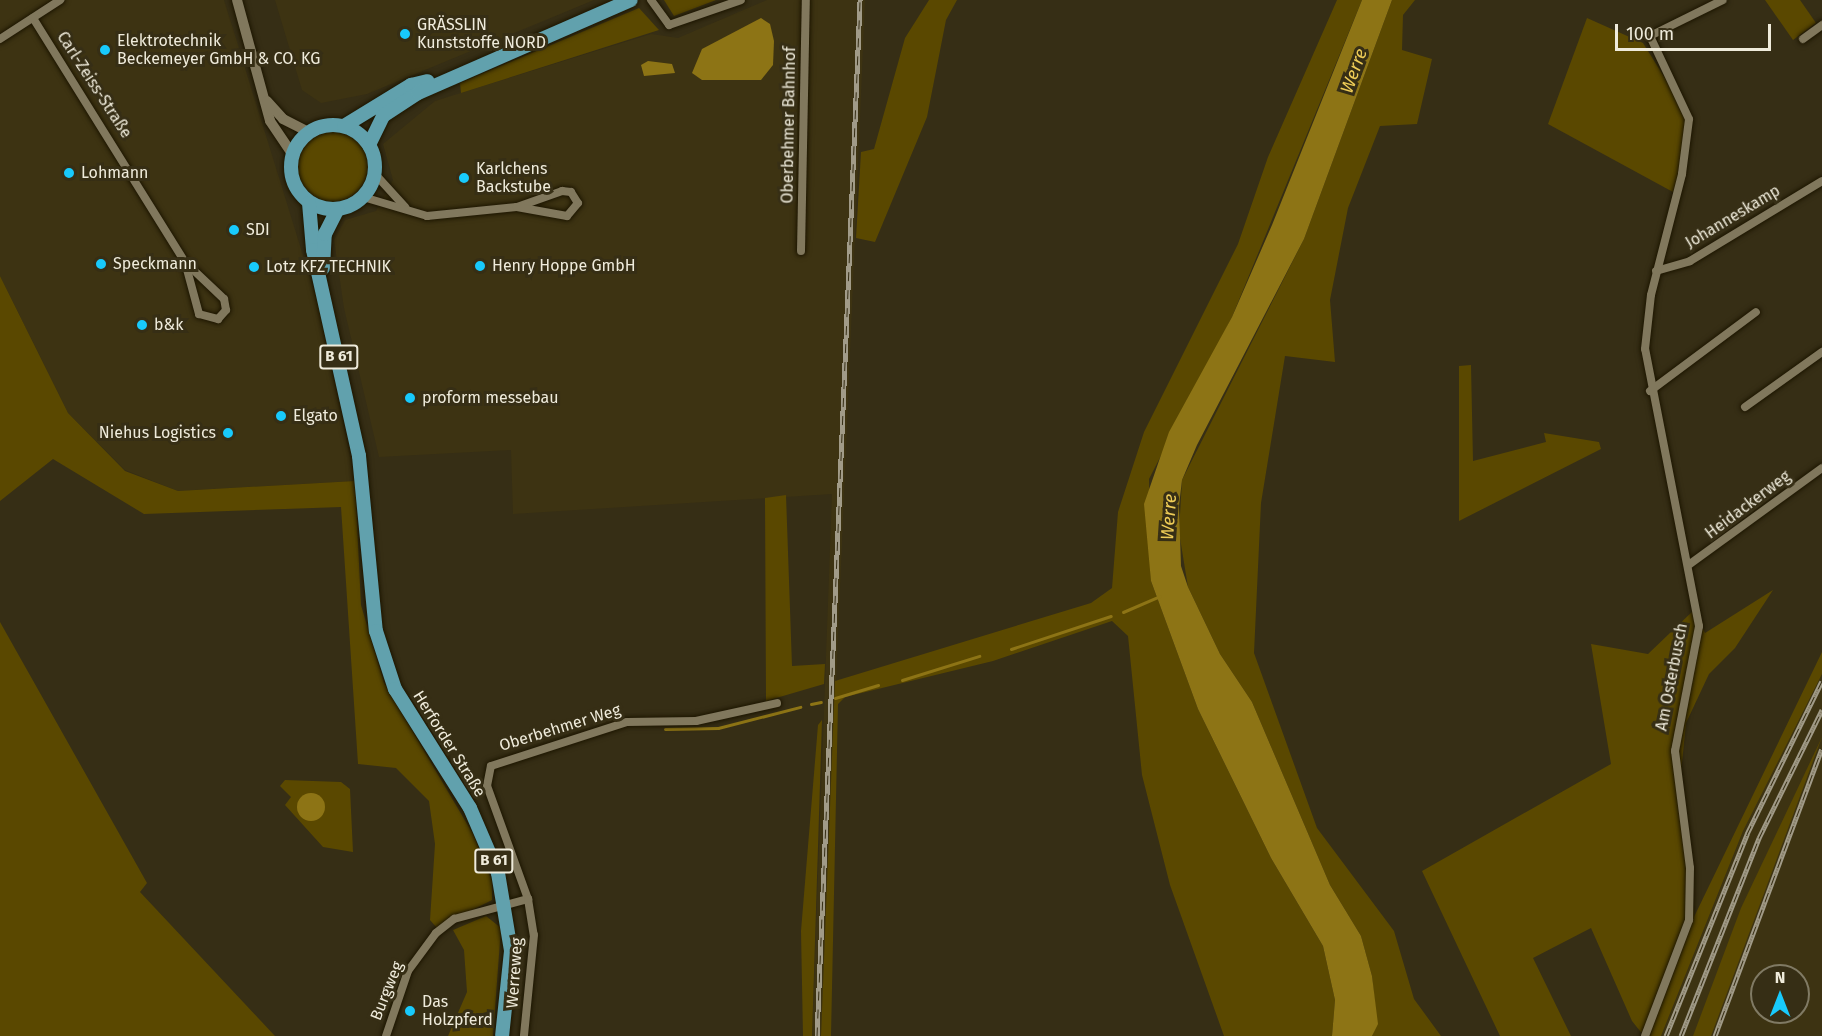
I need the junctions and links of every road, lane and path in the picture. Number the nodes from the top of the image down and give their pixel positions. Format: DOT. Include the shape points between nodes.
graph roads {
  1 [pos="60,0"];
  2 [pos="237,0"];
  3 [pos="631,0"];
  4 [pos="651,0"];
  5 [pos="741,0"];
  6 [pos="806,0"];
  7 [pos="1723,0"];
  8 [pos="33,18"];
  9 [pos="1822,25"];
  10 [pos="0,39"];
  11 [pos="1803,39"];
  12 [pos="451,75"];
  13 [pos="264,98"];
  14 [pos="344,126"];
  15 [pos="309,132"];
  16 [pos="369,146"];
  17 [pos="292,154"];
  18 [pos="375,174"];
  19 [pos="1822,181"];
  20 [pos="363,197"];
  21 [pos="309,202"];
  22 [pos="517,207"];
  23 [pos="339,209"];
  24 [pos="407,210"];
  25 [pos="801,251"];
  26 [pos="185,262"];
  27 [pos="1656,271"];
  28 [pos="324,290"];
  29 [pos="1756,312"];
  30 [pos="1822,352"];
  31 [pos="1650,391"];
  32 [pos="1745,407"];
  33 [pos="1822,468"];
  34 [pos="1690,564"];
  35 [pos="777,703"];
  36 [pos="528,899"];
  37 [pos="506,905"];
  38 [pos="386,1036"];
  39 [pos="502,1036"];
  40 [pos="524,1036"];
  41 [pos="1645,1036"];
  1 -- 8 [label="street"];
  2 -- 13 [label="street"];
  3 -- 12 [label="main road"];
  4 -- 5 [label="street" via="669,25"];
  6 -- 25 [label="street, Oberbehmer Bahnhof"];
  7 -- 27 [label="street, Am Osterbusch" via="1650,36 1689,119 1682,174"];
  8 -- 10 [label="street"];
  8 -- 26 [label="street, Carl-Zeiss-Straße"];
  9 -- 11 [label="street"];
  12 -- 14 [label="main road" via="411,85"];
  12 -- 16 [label="main road" via="383,116"];
  13 -- 15 [label="street" via="283,119"];
  13 -- 17 [label="street" via="270,122"];
  14 -- 15 [label="main road"];
  14 -- 16 [label="main road"];
  15 -- 17 [label="main road"];
  16 -- 18 [label="main road"];
  17 -- 21 [label="main road" via="293,181"];
  18 -- 20 [label="main road"];
  18 -- 24 [label="street"];
  19 -- 27 [label="street, Johanneskamp" via="1689,261"];
  20 -- 23 [label="main road"];
  20 -- 24 [label="street"];
  21 -- 23 [label="main road"];
  21 -- 28 [label="main road, Herforder Straße / B 61"];
  22 -- 22 [label="street" via="567,216 578,203 571,192 562,190"];
  22 -- 24 [label="street" via="427,216"];
  23 -- 28 [label="main road, Herforder Straße / B 61" via="325,234"];
  26 -- 26 [label="street, Carl-Zeiss-Straße" via="199,314 218,320 226,310 224,299"];
  27 -- 31 [label="street, Am Osterbusch" via="1645,348"];
  28 -- 37 [label="main road, Herforder Straße / B 61" via="357,445 371,604 382,650 410,717 487,842"];
  29 -- 31 [label="street"];
  30 -- 32 [label="street"];
  31 -- 34 [label="street, Am Osterbusch"];
  33 -- 34 [label="street, Heidackerweg"];
  34 -- 41 [label="street, Am Osterbusch" via="1699,626 1675,751 1690,868 1689,920"];
  35 -- 36 [label="street, Oberbehmer Weg" via="696,721 627,722 491,766 488,786"];
  36 -- 37 [label="street"];
  36 -- 40 [label="street, Werreweg" via="534,935"];
  37 -- 38 [label="street, Burgweg" via="454,919 436,933 408,970"];
  37 -- 39 [label="main road, Herforder Straße / B 61" via="511,976"];
}
